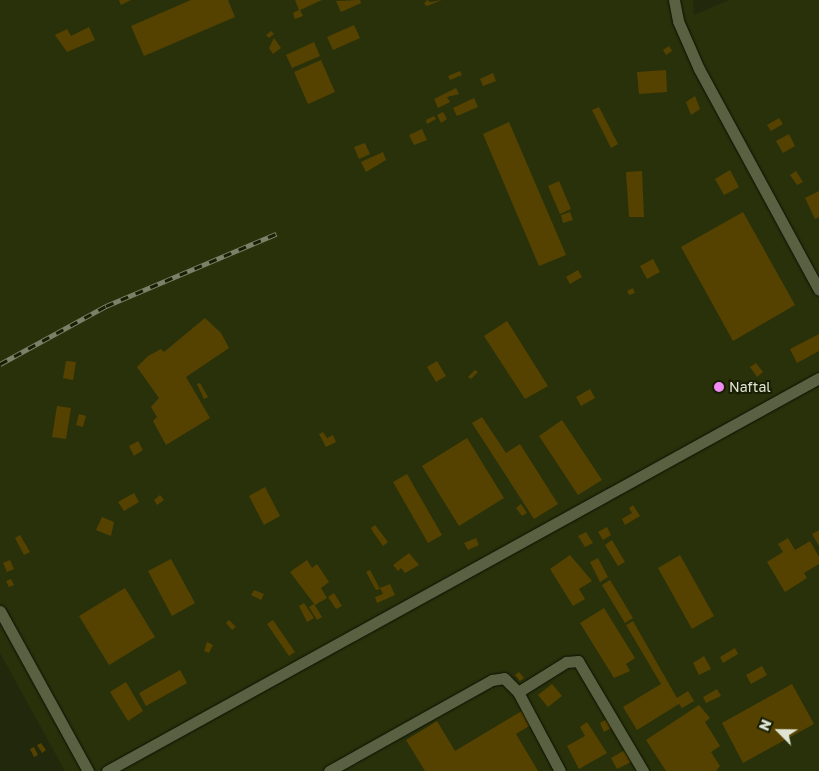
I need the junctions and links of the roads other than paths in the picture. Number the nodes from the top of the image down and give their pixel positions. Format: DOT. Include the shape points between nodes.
graph roads {
  1 [pos="674,0"];
  2 [pos="819,290"];
  3 [pos="819,378"];
  4 [pos="0,612"];
  5 [pos="518,692"];
  6 [pos="88,771"];
  7 [pos="107,771"];
  8 [pos="329,771"];
  9 [pos="560,771"];
  10 [pos="643,771"];
  1 -- 2 [label="street" via="678,21 699,69"];
  3 -- 7 [label="street"];
  4 -- 6 [label="street"];
  5 -- 8 [label="street" via="504,678 492,680"];
  5 -- 9 [label="street"];
  5 -- 10 [label="street" via="566,662 578,661"];
}
